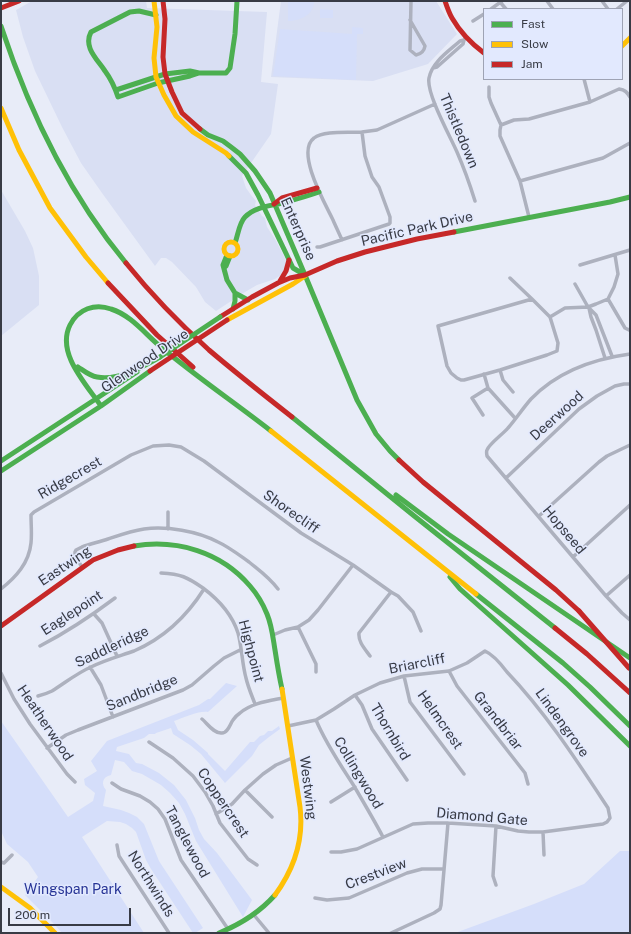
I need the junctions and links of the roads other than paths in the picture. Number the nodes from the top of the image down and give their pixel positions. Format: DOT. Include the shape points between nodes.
graph roads {
  1 [pos="19,1"];
  2 [pos="154,1"];
  3 [pos="163,1"];
  4 [pos="237,1"];
  5 [pos="411,1"];
  6 [pos="445,1"];
  7 [pos="627,1"];
  8 [pos="501,2"];
  9 [pos="630,3"];
  10 [pos="1,8"];
  11 [pos="492,8"];
  12 [pos="618,8"];
  13 [pos="156,15"];
  14 [pos="483,16"];
  15 [pos="410,20"];
  16 [pos="473,21"];
  17 [pos="2,28"];
  18 [pos="465,38"];
  19 [pos="483,52"];
  20 [pos="199,73"];
  21 [pos="165,74"];
  22 [pos="156,77"];
  23 [pos="584,80"];
  24 [pos="168,81"];
  25 [pos="158,83"];
  26 [pos="489,87"];
  27 [pos="116,90"];
  28 [pos="630,97"];
  29 [pos="590,102"];
  30 [pos="435,104"];
  31 [pos="1,108"];
  32 [pos="501,125"];
  33 [pos="362,132"];
  34 [pos="630,143"];
  35 [pos="520,181"];
  36 [pos="318,190"];
  37 [pos="630,197"];
  38 [pos="475,201"];
  39 [pos="274,204"];
  40 [pos="264,207"];
  41 [pos="529,217"];
  42 [pos="342,240"];
  43 [pos="235,243"];
  44 [pos="317,247"];
  45 [pos="630,250"];
  46 [pos="615,255"];
  47 [pos="229,256"];
  48 [pos="289,260"];
  49 [pos="580,265"];
  50 [pos="305,275"];
  51 [pos="510,278"];
  52 [pos="278,283"];
  53 [pos="575,284"];
  54 [pos="235,293"];
  55 [pos="532,299"];
  56 [pos="608,299"];
  57 [pos="248,300"];
  58 [pos="588,307"];
  59 [pos="233,309"];
  60 [pos="220,316"];
  61 [pos="550,317"];
  62 [pos="630,329"];
  63 [pos="68,354"];
  64 [pos="630,354"];
  65 [pos="612,356"];
  66 [pos="605,358"];
  67 [pos="143,366"];
  68 [pos="500,370"];
  69 [pos="484,374"];
  70 [pos="630,384"];
  71 [pos="488,388"];
  72 [pos="513,392"];
  73 [pos="96,400"];
  74 [pos="101,406"];
  75 [pos="483,415"];
  76 [pos="252,417"];
  77 [pos="516,418"];
  78 [pos="309,431"];
  79 [pos="630,445"];
  80 [pos="131,455"];
  81 [pos="1,461"];
  82 [pos="1,471"];
  83 [pos="506,478"];
  84 [pos="630,506"];
  85 [pos="168,512"];
  86 [pos="539,516"];
  87 [pos="168,529"];
  88 [pos="573,556"];
  89 [pos="353,565"];
  90 [pos="441,566"];
  91 [pos="82,567"];
  92 [pos="161,573"];
  93 [pos="630,575"];
  94 [pos="1,589"];
  95 [pos="204,589"];
  96 [pos="278,589"];
  97 [pos="391,592"];
  98 [pos="606,596"];
  99 [pos="115,598"];
  100 [pos="94,614"];
  101 [pos="630,620"];
  102 [pos="1,626"];
  103 [pos="298,627"];
  104 [pos="420,632"];
  105 [pos="273,635"];
  106 [pos="40,646"];
  107 [pos="240,650"];
  108 [pos="485,651"];
  109 [pos="117,656"];
  110 [pos="370,656"];
  111 [pos="630,658"];
  112 [pos="90,667"];
  113 [pos="629,669"];
  114 [pos="449,671"];
  115 [pos="316,672"];
  116 [pos="1,673"];
  117 [pos="404,676"];
  118 [pos="630,693"];
  119 [pos="355,695"];
  120 [pos="38,696"];
  121 [pos="283,698"];
  122 [pos="255,704"];
  123 [pos="113,716"];
  124 [pos="202,719"];
  125 [pos="316,720"];
  126 [pos="288,726"];
  127 [pos="630,726"];
  128 [pos="149,742"];
  129 [pos="630,746"];
  130 [pos="47,748"];
  131 [pos="292,758"];
  132 [pos="464,774"];
  133 [pos="407,780"];
  134 [pos="75,782"];
  135 [pos="112,783"];
  136 [pos="528,784"];
  137 [pos="354,788"];
  138 [pos="245,790"];
  139 [pos="331,802"];
  140 [pos="216,814"];
  141 [pos="272,817"];
  142 [pos="610,818"];
  143 [pos="448,823"];
  144 [pos="496,826"];
  145 [pos="543,832"];
  146 [pos="383,837"];
  147 [pos="117,845"];
  148 [pos="331,852"];
  149 [pos="12,855"];
  150 [pos="544,855"];
  151 [pos="1,862"];
  152 [pos="257,865"];
  153 [pos="444,869"];
  154 [pos="496,885"];
  155 [pos="1,887"];
  156 [pos="315,898"];
  157 [pos="254,914"];
  158 [pos="228,929"];
  159 [pos="55,933"];
  160 [pos="169,933"];
  161 [pos="218,933"];
  162 [pos="269,933"];
  163 [pos="391,933"];
  1 -- 10 [label="main road"];
  2 -- 13 [label="main road, Enterprise"];
  3 -- 21 [label="main road, Enterprise"];
  4 -- 20 [label="main road" via="230,68 226,73"];
  5 -- 15 [label="street"];
  6 -- 18 [label="main road" via="451,17"];
  7 -- 9 [label="street"];
  7 -- 12 [label="street"];
  8 -- 11 [label="street"];
  13 -- 22 [label="main road, Enterprise"];
  13 -- 27 [label="main road" via="139,11 130,12 89,34 91,50"];
  14 -- 16 [label="street"];
  15 -- 15 [label="street" via="410,50 416,55 421,54 425,46"];
  17 -- 78 [label="main road" via="27,96 46,137 95,224 132,271 182,324 224,363"];
  18 -- 19 [label="main road"];
  18 -- 30 [label="street, Thistledown" via="433,68 429,88"];
  20 -- 21 [label="main road" via="190,70"];
  20 -- 24 [label="main road"];
  21 -- 22 [label="main road"];
  21 -- 24 [label="main road, Enterprise"];
  22 -- 25 [label="main road, Enterprise"];
  22 -- 27 [label="main road"];
  23 -- 29 [label="street"];
  24 -- 25 [label="main road"];
  24 -- 39 [label="main road, Enterprise" via="182,113 198,128 223,141 240,154 255,170"];
  25 -- 27 [label="main road" via="118,96"];
  25 -- 40 [label="main road, Enterprise" via="176,116 192,132 226,153 246,173"];
  26 -- 32 [label="street" via="489,97"];
  28 -- 29 [label="street" via="628,92 619,89"];
  29 -- 32 [label="street"];
  30 -- 33 [label="street" via="377,130"];
  30 -- 38 [label="street, Thistledown" via="458,153"];
  31 -- 76 [label="main road" via="19,150 50,208 86,257 157,335"];
  32 -- 35 [label="street" via="500,136"];
  33 -- 36 [label="street" via="338,132 314,137 308,146 308,157"];
  33 -- 42 [label="street" via="365,156 372,177 379,187 390,223"];
  34 -- 35 [label="street" via="603,158"];
  35 -- 41 [label="street"];
  36 -- 39 [label="main road" via="282,198"];
  36 -- 42 [label="street"];
  37 -- 41 [label="main road, Pacific Park Drive"];
  39 -- 40 [label="main road"];
  39 -- 50 [label="main road, Enterprise"];
  40 -- 43 [label="main road" via="246,217 240,226"];
  40 -- 48 [label="main road, Enterprise"];
  41 -- 50 [label="main road, Pacific Park Drive" via="365,252"];
  42 -- 44 [label="street"];
  43 -- 47 [label="main road" via="238,252"];
  43 -- 47 [label="main road" via="225,246 224,250"];
  45 -- 46 [label="street"];
  46 -- 49 [label="street"];
  46 -- 56 [label="street" via="618,274"];
  47 -- 54 [label="main road" via="224,268 227,280"];
  48 -- 50 [label="main road, Enterprise" via="293,268"];
  48 -- 52 [label="main road" via="285,275"];
  50 -- 52 [label="main road, Pacific Park Drive"];
  50 -- 74 [label="main road, Glenwood Drive, bridge" via="227,320"];
  50 -- 113 [label="main road, bridge" via="357,400 376,434 417,477 579,611"];
  51 -- 55 [label="street"];
  52 -- 57 [label="main road, Pacific Park Drive"];
  53 -- 58 [label="street"];
  54 -- 57 [label="main road"];
  54 -- 59 [label="main road"];
  55 -- 61 [label="street"];
  55 -- 69 [label="street" via="438,326 451,373 461,380"];
  56 -- 58 [label="street"];
  56 -- 62 [label="street" via="625,328"];
  57 -- 59 [label="main road, Pacific Park Drive"];
  58 -- 61 [label="street" via="565,308"];
  58 -- 65 [label="street" via="596,315"];
  58 -- 66 [label="street"];
  59 -- 60 [label="main road, Pacific Park Drive"];
  60 -- 67 [label="main road, Glenwood Drive, bridge"];
  61 -- 68 [label="street" via="558,343 557,351"];
  63 -- 67 [label="main road" via="83,372 97,378 118,376"];
  63 -- 73 [label="main road" via="71,363"];
  63 -- 76 [label="main road" via="65,339 70,324 83,310 104,306 122,314"];
  64 -- 65 [label="street"];
  65 -- 66 [label="street"];
  66 -- 77 [label="street" via="587,363 560,376 532,399"];
  67 -- 73 [label="main road, Glenwood Drive"];
  68 -- 69 [label="street"];
  68 -- 72 [label="street" via="503,380"];
  69 -- 71 [label="street"];
  70 -- 83 [label="street, Deerwood" via="615,386 579,409"];
  71 -- 75 [label="street" via="472,398"];
  71 -- 77 [label="street"];
  73 -- 74 [label="main road"];
  73 -- 81 [label="main road, Glenwood Drive"];
  74 -- 82 [label="main road, Glenwood Drive"];
  76 -- 90 [label="main road"];
  77 -- 83 [label="street, Hopseed" via="486,451 487,456"];
  78 -- 111 [label="main road" via="448,534"];
  78 -- 118 [label="main road" via="552,625"];
  79 -- 86 [label="street" via="607,456"];
  80 -- 89 [label="street, Shorecliff" via="153,446 181,447 204,461 300,534"];
  80 -- 94 [label="street, Ridgecrest" via="32,513 31,543 27,557 20,570"];
  83 -- 86 [label="street, Hopseed"];
  84 -- 88 [label="street"];
  85 -- 87 [label="street"];
  86 -- 88 [label="street, Hopseed"];
  87 -- 91 [label="street" via="137,530 82,547 75,552"];
  87 -- 96 [label="street" via="182,530 218,542 269,578"];
  88 -- 98 [label="street, Hopseed"];
  89 -- 97 [label="street, Shorecliff"];
  89 -- 103 [label="street" via="318,610"];
  90 -- 127 [label="main road" via="563,663"];
  90 -- 129 [label="main road" via="460,589 606,720"];
  91 -- 102 [label="main road, Eastwing"];
  91 -- 105 [label="main road, Eastwing" via="105,554 142,544 168,543 207,553 234,569 248,583 260,599"];
  92 -- 95 [label="street, Highpoint" via="181,575"];
  93 -- 98 [label="street"];
  95 -- 107 [label="street, Highpoint" via="216,598 232,619 238,634"];
  95 -- 109 [label="street, Saddleridge" via="196,603 167,631 141,647"];
  97 -- 104 [label="street, Shorecliff" via="413,612"];
  97 -- 110 [label="street" via="359,633 358,638"];
  98 -- 101 [label="street, Hopseed"];
  99 -- 100 [label="street, Eaglepoint"];
  100 -- 106 [label="street, Eaglepoint"];
  100 -- 109 [label="street" via="102,623"];
  103 -- 105 [label="street"];
  103 -- 115 [label="street" via="316,664"];
  105 -- 121 [label="main road, Westwing"];
  107 -- 122 [label="street, Highpoint"];
  107 -- 123 [label="street, Sandbridge" via="224,658 183,690"];
  108 -- 114 [label="street, Briarcliff"];
  108 -- 142 [label="street, Lindengrove" via="510,674 545,716 608,808"];
  109 -- 112 [label="street, Saddleridge"];
  112 -- 120 [label="street, Saddleridge"];
  112 -- 123 [label="street" via="101,685"];
  114 -- 117 [label="street, Briarcliff"];
  114 -- 136 [label="street, Grandbriar" via="457,686 524,773"];
  116 -- 130 [label="street, Heatherwood" via="14,699"];
  117 -- 119 [label="street, Briarcliff" via="380,683"];
  117 -- 132 [label="street, Helmcrest" via="410,702"];
  119 -- 125 [label="street, Briarcliff"];
  119 -- 133 [label="street, Thornbird" via="372,729"];
  121 -- 122 [label="street"];
  121 -- 126 [label="main road, Westwing"];
  122 -- 124 [label="street" via="236,716 227,730 220,734"];
  123 -- 130 [label="street, Sandbridge" via="66,735"];
  125 -- 126 [label="street, Briarcliff"];
  125 -- 137 [label="street, Collingwood"];
  126 -- 131 [label="main road, Westwing"];
  128 -- 140 [label="street, Coppercrest" via="174,758 193,776"];
  130 -- 134 [label="street, Heatherwood"];
  131 -- 138 [label="street" via="276,765"];
  131 -- 157 [label="main road, Westwing" via="301,824 299,846 284,883"];
  135 -- 158 [label="street, Tanglewood" via="140,796 158,809 165,819 181,860"];
  137 -- 139 [label="street"];
  137 -- 146 [label="street, Collingwood"];
  138 -- 140 [label="street" via="232,804"];
  138 -- 141 [label="street"];
  140 -- 152 [label="street, Coppercrest" via="248,859"];
  142 -- 145 [label="street, Diamond Gate" via="603,824"];
  143 -- 144 [label="street, Diamond Gate"];
  143 -- 146 [label="street, Diamond Gate" via="413,824"];
  143 -- 153 [label="street"];
  144 -- 145 [label="street, Diamond Gate"];
  144 -- 154 [label="street" via="493,876"];
  145 -- 150 [label="street"];
  146 -- 148 [label="street, Diamond Gate" via="357,849"];
  147 -- 160 [label="street, Northwinds" via="119,856"];
  149 -- 151 [label="street" via="4,863"];
  153 -- 156 [label="street, Crestview" via="422,869 407,873 349,898"];
  153 -- 163 [label="street" via="440,910"];
  155 -- 159 [label="main road" via="30,908"];
  157 -- 158 [label="main road, Westwing"];
  157 -- 162 [label="street"];
  158 -- 161 [label="main road, Westwing"];
}
